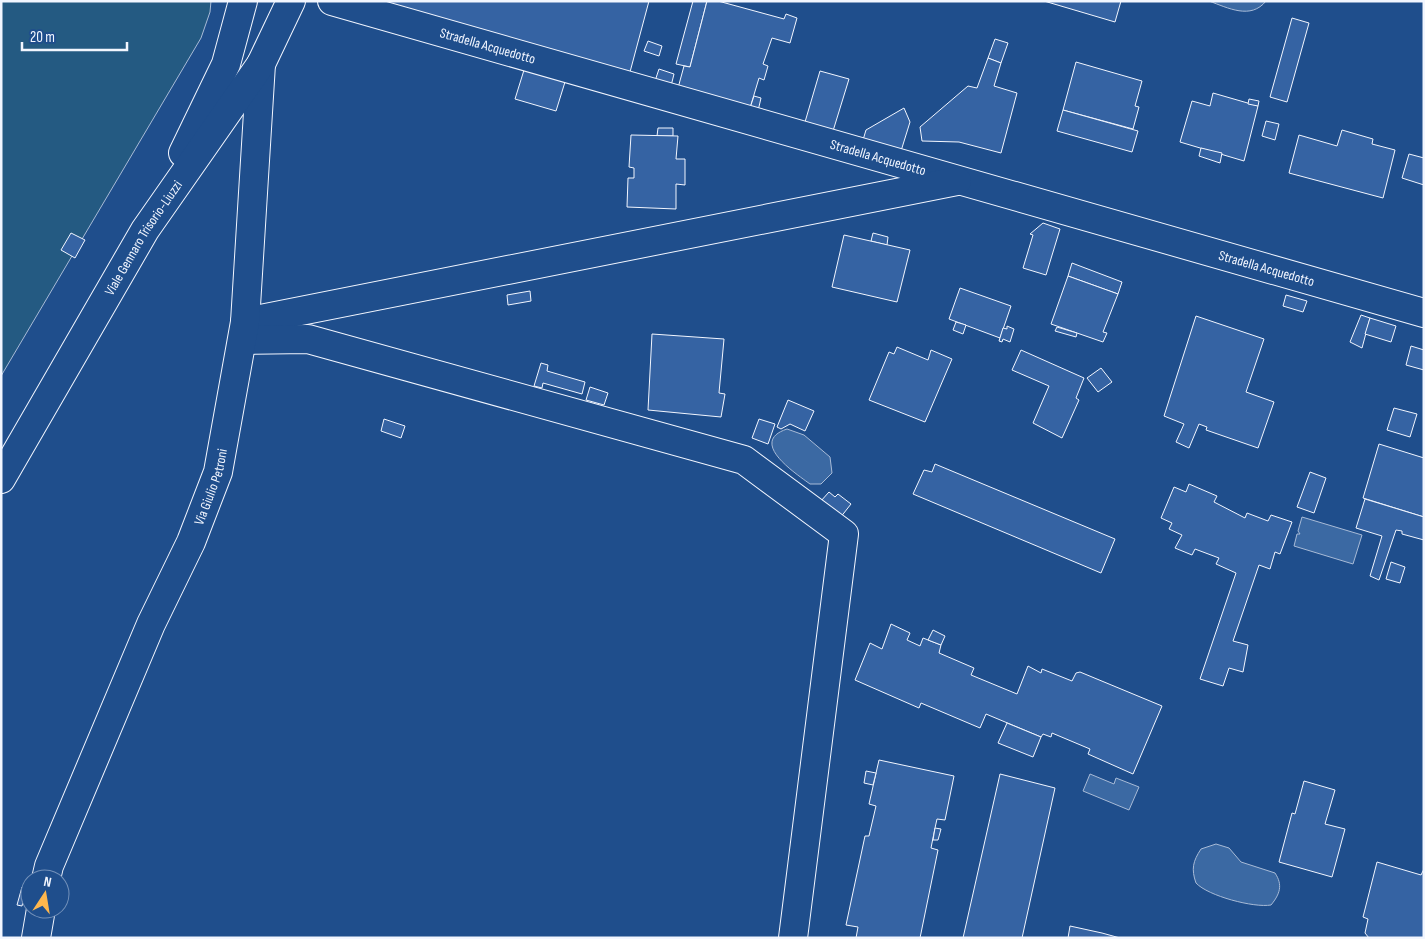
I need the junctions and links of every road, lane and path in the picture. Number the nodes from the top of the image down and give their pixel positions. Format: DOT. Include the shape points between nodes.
graph roads {
  1 [pos="243,1"];
  2 [pos="291,1"];
  3 [pos="332,1"];
  4 [pos="261,64"];
  5 [pos="961,180"];
  6 [pos="145,230"];
  7 [pos="1424,314"];
  8 [pos="244,331"];
  9 [pos="1,479"];
  10 [pos="48,869"];
  11 [pos="39,919"];
  12 [pos="36,938"];
  13 [pos="793,938"];
  1 -- 6 [label="street" via="226,64"];
  2 -- 4 [label="street, Viale Gennaro Trisorio-Liuzzi"];
  3 -- 5 [label="street, Stradella Acquedotto"];
  4 -- 6 [label="street, Viale Gennaro Trisorio-Liuzzi"];
  4 -- 8 [label="street, Via Giulio Petroni"];
  5 -- 7 [label="street, Stradella Acquedotto"];
  5 -- 8 [label="street"];
  6 -- 9 [label="street, Viale Gennaro Trisorio-Liuzzi"];
  8 -- 10 [label="street, Via Giulio Petroni" via="218,472 191,542 151,624"];
  8 -- 13 [label="street" via="308,340 744,460 844,534"];
  11 -- 12 [label="street"];
}
